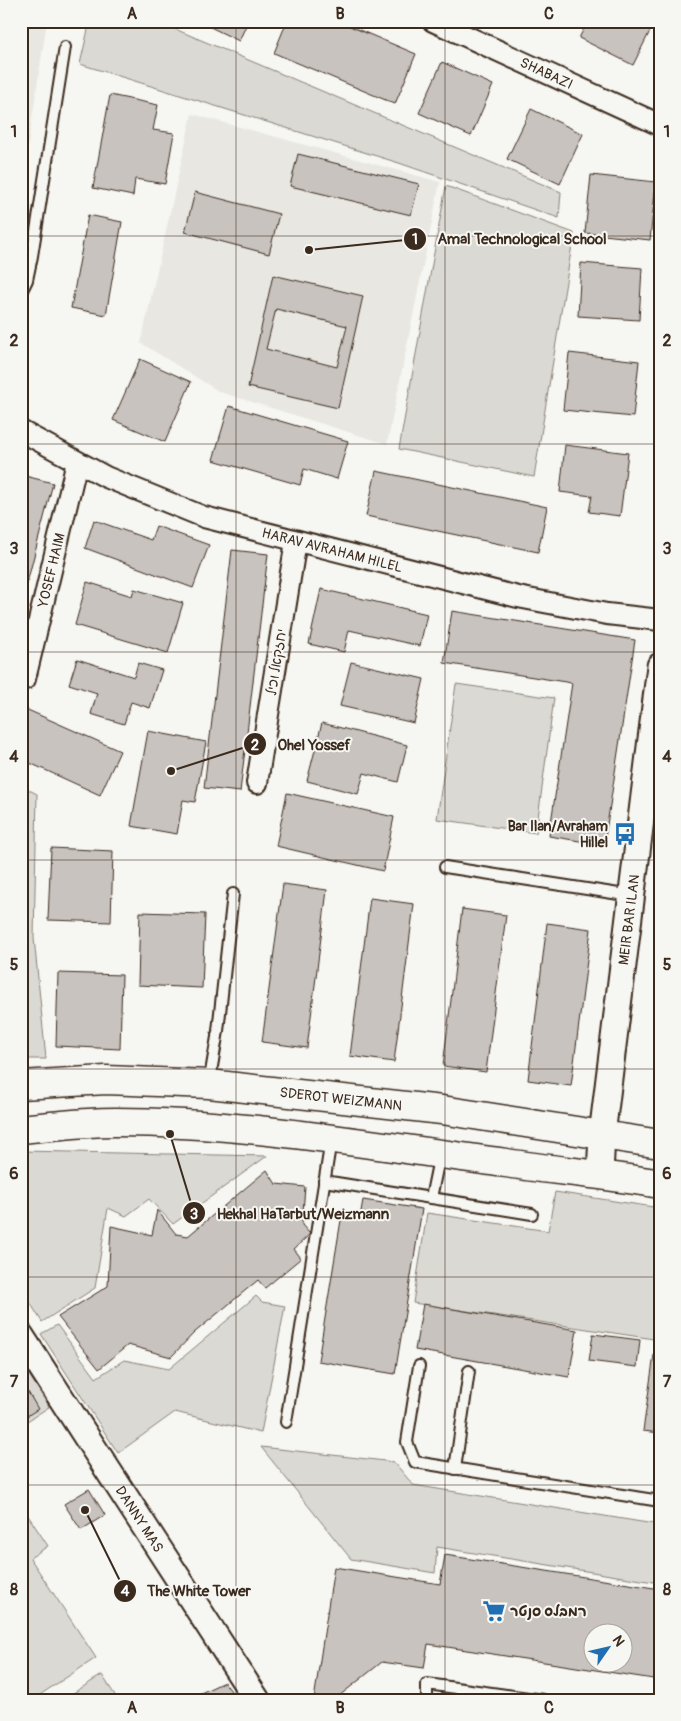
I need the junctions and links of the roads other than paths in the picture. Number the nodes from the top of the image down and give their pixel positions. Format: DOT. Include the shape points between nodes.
graph roads {
  1 [pos="432,21"];
  2 [pos="65,48"];
  3 [pos="660,125"];
  4 [pos="21,292"];
  5 [pos="21,432"];
  6 [pos="77,462"];
  7 [pos="296,541"];
  8 [pos="660,620"];
  9 [pos="660,666"];
  10 [pos="25,679"];
  11 [pos="257,783"];
  12 [pos="652,798"];
  13 [pos="445,867"];
  14 [pos="233,894"];
  15 [pos="632,896"];
  16 [pos="209,1084"];
  17 [pos="21,1085"];
  18 [pos="21,1129"];
  19 [pos="602,1135"];
  20 [pos="331,1139"];
  21 [pos="660,1144"];
  22 [pos="440,1153"];
  23 [pos="600,1174"];
  24 [pos="324,1181"];
  25 [pos="660,1184"];
  26 [pos="432,1198"];
  27 [pos="532,1214"];
  28 [pos="21,1336"];
  29 [pos="419,1366"];
  30 [pos="469,1370"];
  31 [pos="286,1422"];
  32 [pos="455,1469"];
  33 [pos="660,1501"];
  34 [pos="257,1700"];
  35 [pos="428,1700"];
  36 [pos="543,1700"];
  1 -- 3 [label="street, SHABAZI"];
  2 -- 4 [label="lane" via="32,256"];
  5 -- 6 [label="street, HARAV AVRAHAM HILEL"];
  6 -- 7 [label="street, HARAV AVRAHAM HILEL" via="204,517"];
  6 -- 10 [label="street, YOSEF HAIM"];
  7 -- 8 [label="street, HARAV AVRAHAM HILEL" via="518,597 607,614"];
  7 -- 11 [label="street, יחזקאל וכיל"];
  9 -- 12 [label="street, MEIR BAR ILAN"];
  12 -- 15 [label="street, MEIR BAR ILAN"];
  13 -- 15 [label="lane"];
  14 -- 16 [label="lane"];
  15 -- 19 [label="street, MEIR BAR ILAN"];
  16 -- 17 [label="main road, SDEROT WEIZMANN" via="106,1080"];
  16 -- 19 [label="main road, SDEROT WEIZMANN" via="442,1110"];
  18 -- 20 [label="main road" via="114,1122 185,1124"];
  19 -- 21 [label="main road, SDEROT WEIZMANN"];
  19 -- 23 [label="street, MEIR BAR ILAN"];
  20 -- 22 [label="main road"];
  20 -- 24 [label="lane"];
  22 -- 23 [label="main road"];
  22 -- 26 [label="lane"];
  23 -- 25 [label="main road"];
  24 -- 26 [label="lane"];
  24 -- 31 [label="lane"];
  26 -- 27 [label="lane"];
  28 -- 34 [label="street, DANNY MAS"];
  29 -- 32 [label="lane" via="407,1442 416,1462"];
  30 -- 32 [label="lane"];
  32 -- 33 [label="lane"];
  35 -- 36 [label="lane" via="427,1684"];
}
